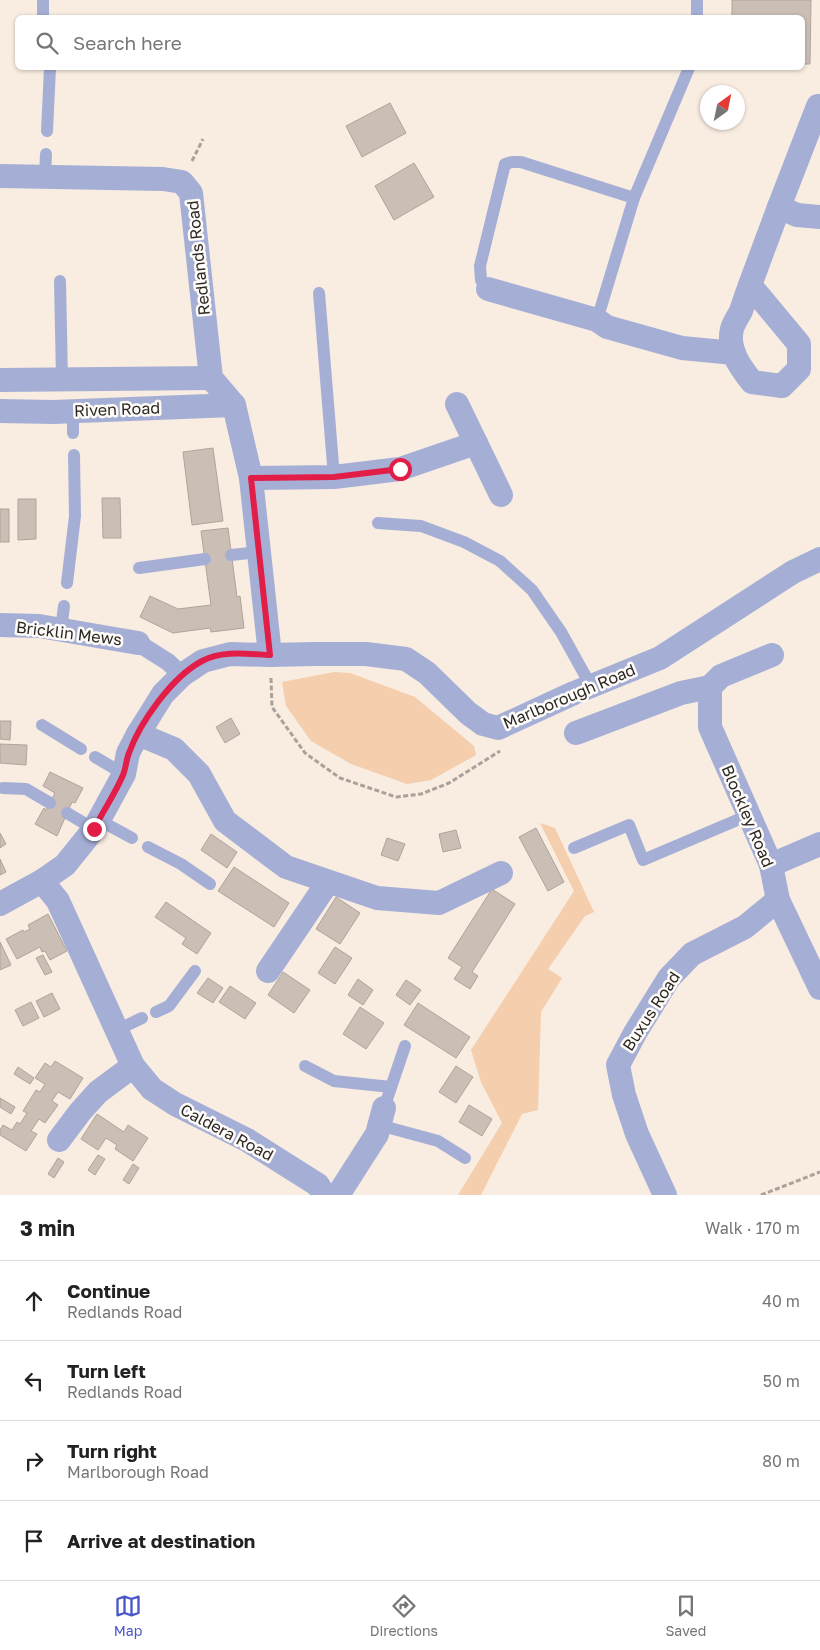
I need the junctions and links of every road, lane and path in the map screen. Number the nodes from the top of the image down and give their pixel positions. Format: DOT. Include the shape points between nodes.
graph roads {
  1 [pos="697,0"];
  2 [pos="43,2"];
  3 [pos="43,15"];
  4 [pos="697,15"];
  5 [pos="50,70"];
  6 [pos="688,70"];
  7 [pos="820,106"];
  8 [pos="47,131"];
  9 [pos="0,176"];
  10 [pos="634,198"];
  11 [pos="779,206"];
  12 [pos="820,217"];
  13 [pos="60,281"];
  14 [pos="750,284"];
  15 [pos="488,289"];
  16 [pos="319,293"];
  17 [pos="597,320"];
  18 [pos="734,353"];
  19 [pos="211,378"];
  20 [pos="0,380"];
  21 [pos="62,380"];
  22 [pos="457,404"];
  23 [pos="234,405"];
  24 [pos="0,411"];
  25 [pos="476,443"];
  26 [pos="74,454"];
  27 [pos="334,477"];
  28 [pos="251,478"];
  29 [pos="500,495"];
  30 [pos="378,523"];
  31 [pos="259,552"];
  32 [pos="231,556"];
  33 [pos="205,559"];
  34 [pos="820,559"];
  35 [pos="139,568"];
  36 [pos="67,583"];
  37 [pos="64,606"];
  38 [pos="0,625"];
  39 [pos="61,630"];
  40 [pos="138,643"];
  41 [pos="270,655"];
  42 [pos="772,655"];
  43 [pos="182,675"];
  44 [pos="592,686"];
  45 [pos="710,688"];
  46 [pos="42,725"];
  47 [pos="498,728"];
  48 [pos="576,733"];
  49 [pos="138,734"];
  50 [pos="81,749"];
  51 [pos="95,757"];
  52 [pos="124,774"];
  53 [pos="3,788"];
  54 [pos="50,803"];
  55 [pos="67,813"];
  56 [pos="749,815"];
  57 [pos="96,825"];
  58 [pos="132,838"];
  59 [pos="820,844"];
  60 [pos="148,847"];
  61 [pos="574,848"];
  62 [pos="771,865"];
  63 [pos="501,872"];
  64 [pos="42,881"];
  65 [pos="328,882"];
  66 [pos="210,884"];
  67 [pos="778,900"];
  68 [pos="0,904"];
  69 [pos="195,971"];
  70 [pos="268,971"];
  71 [pos="820,988"];
  72 [pos="156,1012"];
  73 [pos="142,1018"];
  74 [pos="117,1030"];
  75 [pos="405,1046"];
  76 [pos="133,1066"];
  77 [pos="305,1066"];
  78 [pos="385,1107"];
  79 [pos="59,1140"];
  80 [pos="465,1158"];
  81 [pos="820,1172"];
  82 [pos="324,1195"];
  83 [pos="338,1195"];
  84 [pos="666,1195"];
  85 [pos="761,1195"];
  1 -- 4 [label="lane"];
  2 -- 3 [label="lane"];
  5 -- 8 [label="lane"];
  6 -- 10 [label="lane"];
  7 -- 11 [label="street"];
  9 -- 19 [label="street, Redlands Road" via="46,166 182,182 191,193"];
  10 -- 15 [label="lane" via="521,162 505,164 480,266 481,280"];
  10 -- 17 [label="lane"];
  11 -- 12 [label="street" via="797,215"];
  11 -- 14 [label="street"];
  13 -- 21 [label="lane"];
  14 -- 18 [label="street" via="732,328"];
  14 -- 18 [label="street" via="799,344 799,369 782,386 752,382 738,365"];
  15 -- 17 [label="street"];
  16 -- 27 [label="lane"];
  17 -- 18 [label="street" via="607,326 682,348"];
  19 -- 21 [label="street, Riven Road"];
  19 -- 23 [label="street"];
  20 -- 21 [label="street, Riven Road"];
  22 -- 25 [label="street"];
  23 -- 24 [label="street, Riven Road" via="73,422"];
  23 -- 28 [label="street"];
  25 -- 27 [label="street" via="400,469"];
  25 -- 29 [label="street"];
  26 -- 36 [label="lane" via="75,516"];
  27 -- 28 [label="street"];
  28 -- 31 [label="street"];
  30 -- 44 [label="lane" via="421,526 464,542 500,562 532,590"];
  31 -- 32 [label="lane"];
  31 -- 41 [label="street"];
  33 -- 35 [label="lane"];
  34 -- 44 [label="street, Marlborough Road" via="793,572 660,658"];
  37 -- 39 [label="lane"];
  38 -- 39 [label="street, Bricklin Mews"];
  39 -- 40 [label="street, Bricklin Mews"];
  40 -- 43 [label="street"];
  41 -- 43 [label="street, Marlborough Road" via="230,654 203,661"];
  41 -- 47 [label="street, Marlborough Road" via="366,654 406,659 427,673 468,713 483,724"];
  41 -- 47 [label="path" via="272,707 305,753 340,778 396,797 421,794 449,783 500,752"];
  42 -- 45 [label="street" via="721,676"];
  43 -- 49 [label="street, Marlborough Road" via="163,694"];
  44 -- 47 [label="street, Marlborough Road"];
  45 -- 48 [label="street" via="680,693"];
  45 -- 56 [label="street, Blockley Road" via="710,727"];
  46 -- 50 [label="lane"];
  49 -- 52 [label="street, Marlborough Road" via="128,753"];
  49 -- 65 [label="street" via="174,749 199,774 224,821 286,867"];
  51 -- 52 [label="lane"];
  52 -- 57 [label="street, Marlborough Road"];
  53 -- 54 [label="lane" via="26,789"];
  55 -- 57 [label="lane"];
  56 -- 61 [label="lane" via="643,860 629,826"];
  56 -- 62 [label="street, Blockley Road"];
  57 -- 58 [label="lane"];
  57 -- 64 [label="street, Marlborough Road" via="65,864"];
  59 -- 62 [label="street"];
  60 -- 66 [label="lane"];
  62 -- 67 [label="street, Blockley Road"];
  63 -- 65 [label="street" via="439,903 377,898"];
  64 -- 68 [label="street, Marlborough Road"];
  64 -- 74 [label="street, Caldera Road" via="58,901"];
  65 -- 70 [label="street"];
  67 -- 71 [label="street, Blockley Road"];
  67 -- 84 [label="street, Buxus Road" via="745,926 692,954 669,978 618,1065 624,1095 638,1134"];
  69 -- 72 [label="lane" via="170,1006"];
  73 -- 74 [label="lane"];
  74 -- 76 [label="street, Caldera Road"];
  75 -- 78 [label="lane"];
  76 -- 79 [label="street" via="98,1092"];
  76 -- 82 [label="street, Caldera Road" via="152,1088 175,1104 247,1140 318,1185"];
  77 -- 78 [label="lane"];
  78 -- 80 [label="lane"];
  78 -- 83 [label="street" via="377,1134"];
  81 -- 85 [label="path"];
}
